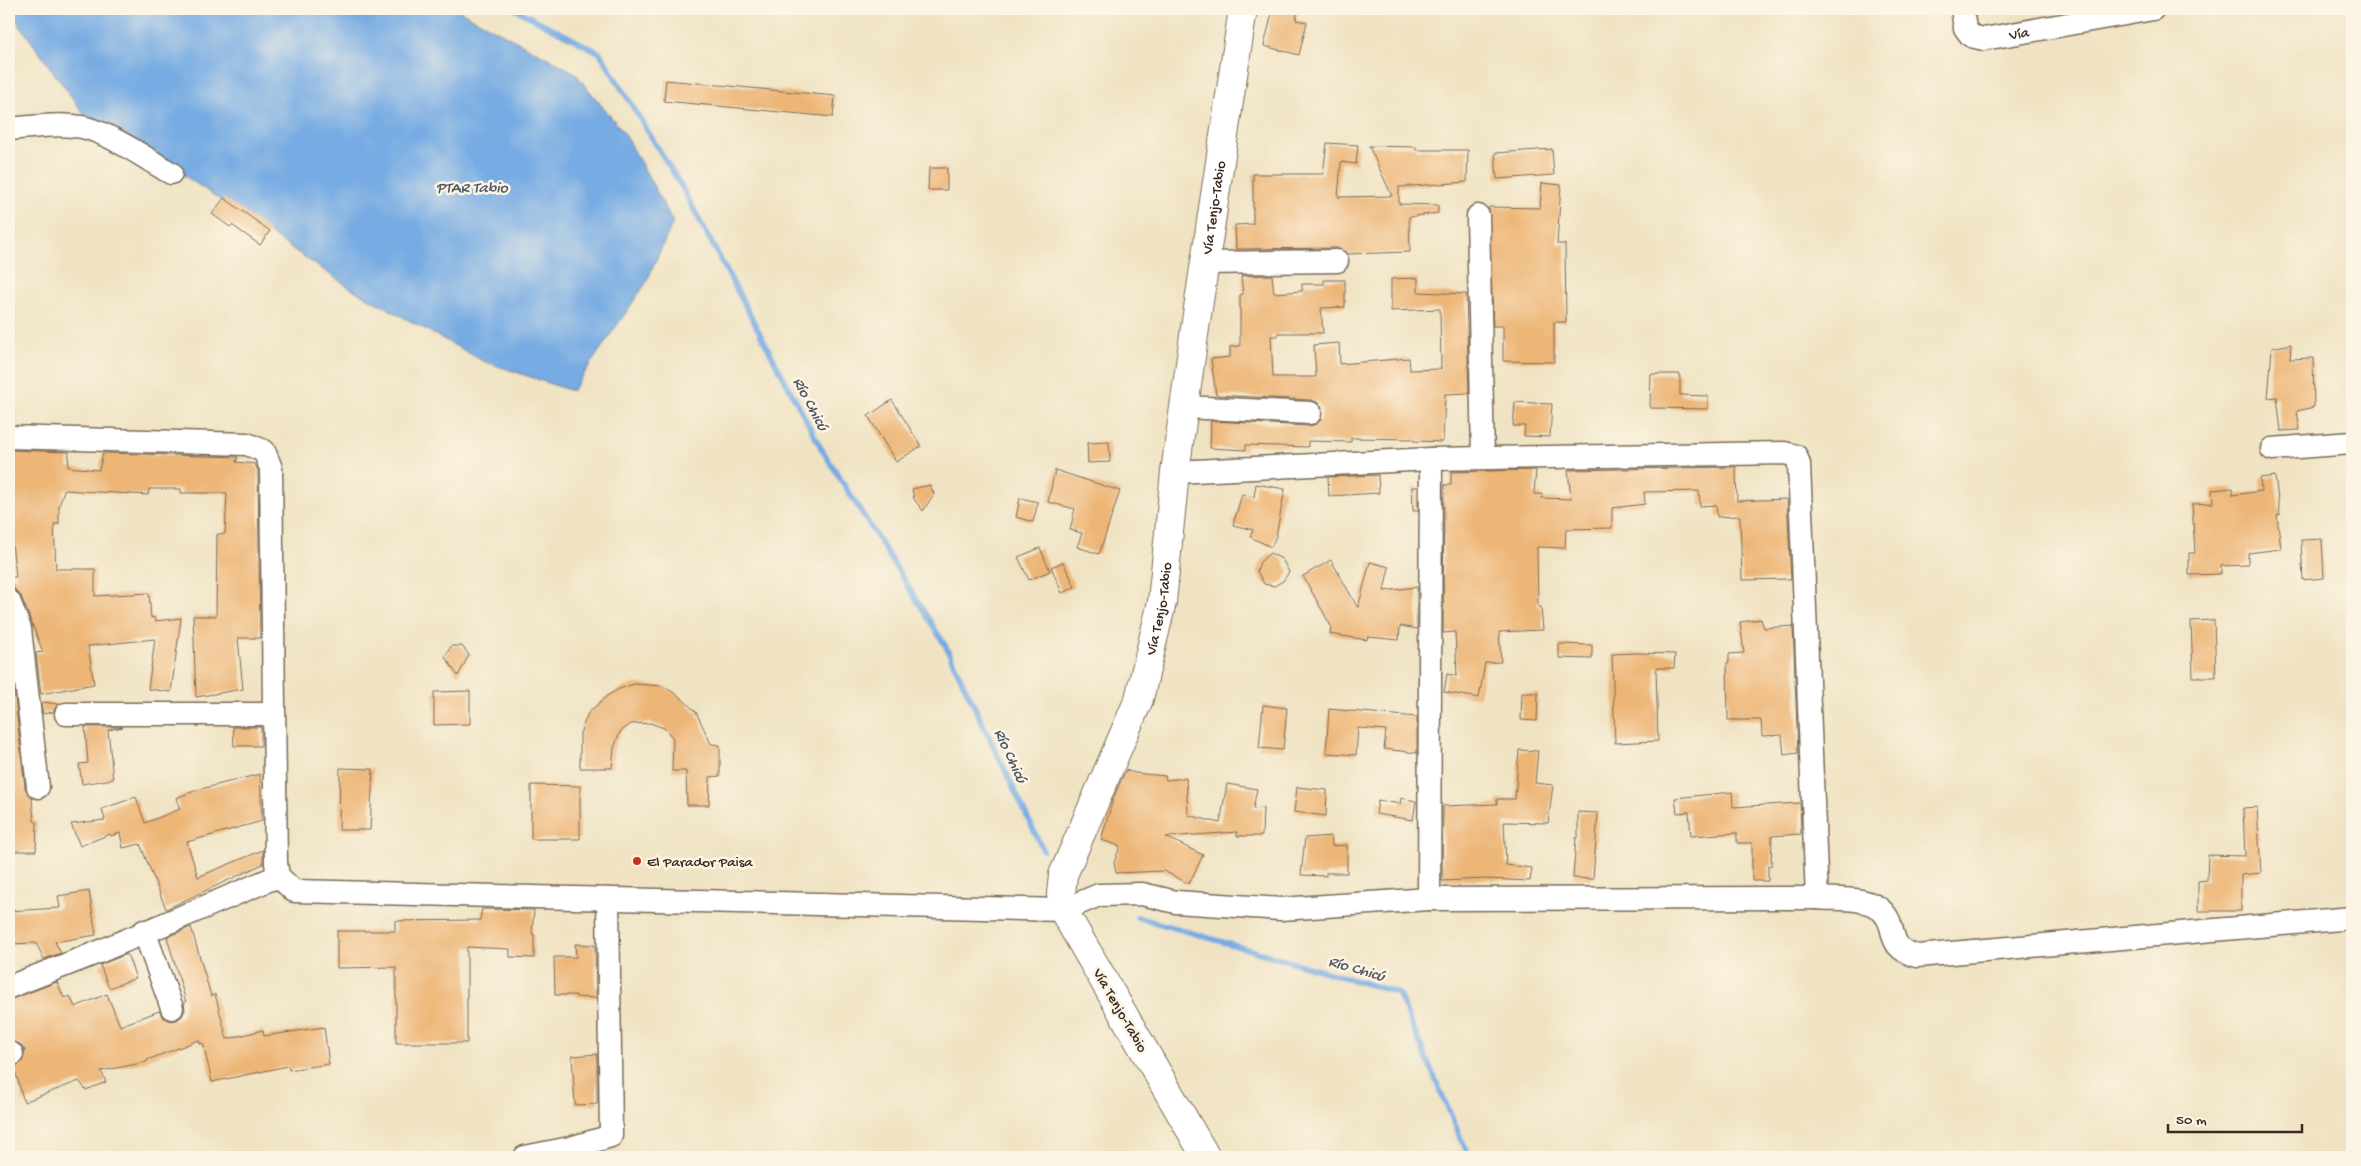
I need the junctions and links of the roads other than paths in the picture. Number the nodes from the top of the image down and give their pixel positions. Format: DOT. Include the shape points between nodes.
graph roads {
  1 [pos="1243,9"];
  2 [pos="1962,9"];
  3 [pos="2153,9"];
  4 [pos="9,129"];
  5 [pos="171,173"];
  6 [pos="1478,216"];
  7 [pos="1337,261"];
  8 [pos="1205,262"];
  9 [pos="1184,407"];
  10 [pos="1310,413"];
  11 [pos="9,437"];
  12 [pos="2352,443"];
  13 [pos="2272,449"];
  14 [pos="1483,458"];
  15 [pos="1431,459"];
  16 [pos="1175,472"];
  17 [pos="9,601"];
  18 [pos="14,643"];
  19 [pos="66,714"];
  20 [pos="273,714"];
  21 [pos="38,787"];
  22 [pos="278,876"];
  23 [pos="1817,898"];
  24 [pos="608,899"];
  25 [pos="1429,900"];
  26 [pos="1063,910"];
  27 [pos="2352,918"];
  28 [pos="144,931"];
  29 [pos="9,987"];
  30 [pos="172,1008"];
  31 [pos="526,1157"];
  32 [pos="1206,1157"];
  1 -- 8 [label="main road, Vía Tenjo-Tabio"];
  2 -- 3 [label="street, Vía" via="1971,36 1984,39"];
  4 -- 5 [label="street" via="52,125 82,128 112,140"];
  6 -- 14 [label="street"];
  7 -- 8 [label="street"];
  8 -- 9 [label="main road, Vía Tenjo-Tabio"];
  9 -- 10 [label="street"];
  9 -- 16 [label="main road, Vía Tenjo-Tabio"];
  11 -- 20 [label="street" via="247,444 264,451 272,468"];
  12 -- 13 [label="street"];
  14 -- 15 [label="street"];
  14 -- 23 [label="street" via="1785,453 1796,456 1799,464"];
  15 -- 16 [label="street"];
  15 -- 25 [label="street"];
  16 -- 26 [label="main road, Vía Tenjo-Tabio" via="1162,602 1148,667 1128,726 1063,875"];
  17 -- 18 [label="street" via="20,629"];
  18 -- 21 [label="street"];
  19 -- 20 [label="street"];
  20 -- 22 [label="street"];
  22 -- 24 [label="street" via="294,891"];
  22 -- 28 [label="street"];
  23 -- 25 [label="street"];
  23 -- 27 [label="street" via="1866,902 1881,910 1898,947 1917,956"];
  24 -- 26 [label="street"];
  24 -- 31 [label="street" via="611,1136"];
  25 -- 26 [label="street" via="1281,909 1176,902 1142,894 1100,895"];
  26 -- 32 [label="main road, Vía Tenjo-Tabio"];
  28 -- 29 [label="street"];
  28 -- 30 [label="street"];
}
